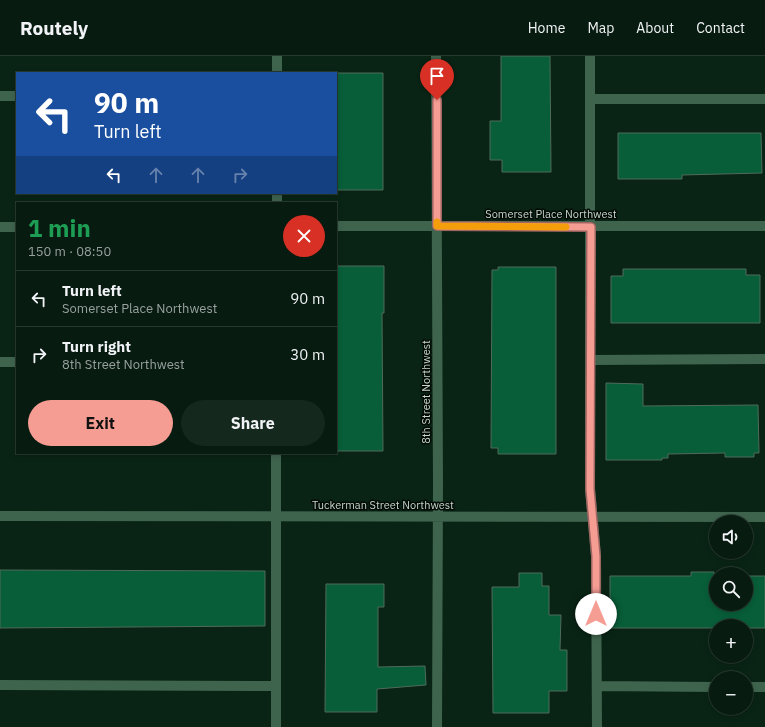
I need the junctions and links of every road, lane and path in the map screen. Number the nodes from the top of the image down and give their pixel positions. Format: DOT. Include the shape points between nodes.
graph roads {
  1 [pos="277,56"];
  2 [pos="436,56"];
  3 [pos="590,56"];
  4 [pos="277,72"];
  5 [pos="0,96"];
  6 [pos="16,96"];
  7 [pos="590,99"];
  8 [pos="765,99"];
  9 [pos="337,226"];
  10 [pos="437,226"];
  11 [pos="765,226"];
  12 [pos="0,227"];
  13 [pos="16,227"];
  14 [pos="591,227"];
  15 [pos="765,359"];
  16 [pos="591,360"];
  17 [pos="0,362"];
  18 [pos="16,362"];
  19 [pos="276,454"];
  20 [pos="0,516"];
  21 [pos="275,516"];
  22 [pos="438,517"];
  23 [pos="592,517"];
  24 [pos="765,517"];
  25 [pos="0,685"];
  26 [pos="276,686"];
  27 [pos="597,686"];
  28 [pos="709,687"];
  29 [pos="753,687"];
  30 [pos="765,687"];
  31 [pos="276,727"];
  32 [pos="437,727"];
  33 [pos="597,727"];
  1 -- 4 [label="street"];
  2 -- 10 [label="street, 8th Street Northwest"];
  3 -- 7 [label="street"];
  5 -- 6 [label="street"];
  7 -- 8 [label="street"];
  7 -- 14 [label="street"];
  9 -- 10 [label="street, Somerset Place Northwest"];
  10 -- 14 [label="street, Somerset Place Northwest"];
  10 -- 22 [label="street, 8th Street Northwest"];
  11 -- 14 [label="street, Somerset Place Northwest"];
  12 -- 13 [label="street"];
  14 -- 16 [label="street"];
  15 -- 16 [label="street"];
  16 -- 23 [label="street"];
  17 -- 18 [label="street"];
  19 -- 21 [label="street"];
  20 -- 21 [label="street, Tuckerman Street Northwest"];
  21 -- 22 [label="street, Tuckerman Street Northwest"];
  21 -- 26 [label="street"];
  22 -- 23 [label="street, Tuckerman Street Northwest"];
  22 -- 32 [label="street, 8th Street Northwest"];
  23 -- 24 [label="street, Tuckerman Street Northwest"];
  23 -- 27 [label="street" via="596,556"];
  25 -- 26 [label="street"];
  26 -- 31 [label="street"];
  27 -- 28 [label="street"];
  27 -- 33 [label="street"];
  29 -- 30 [label="street"];
}
